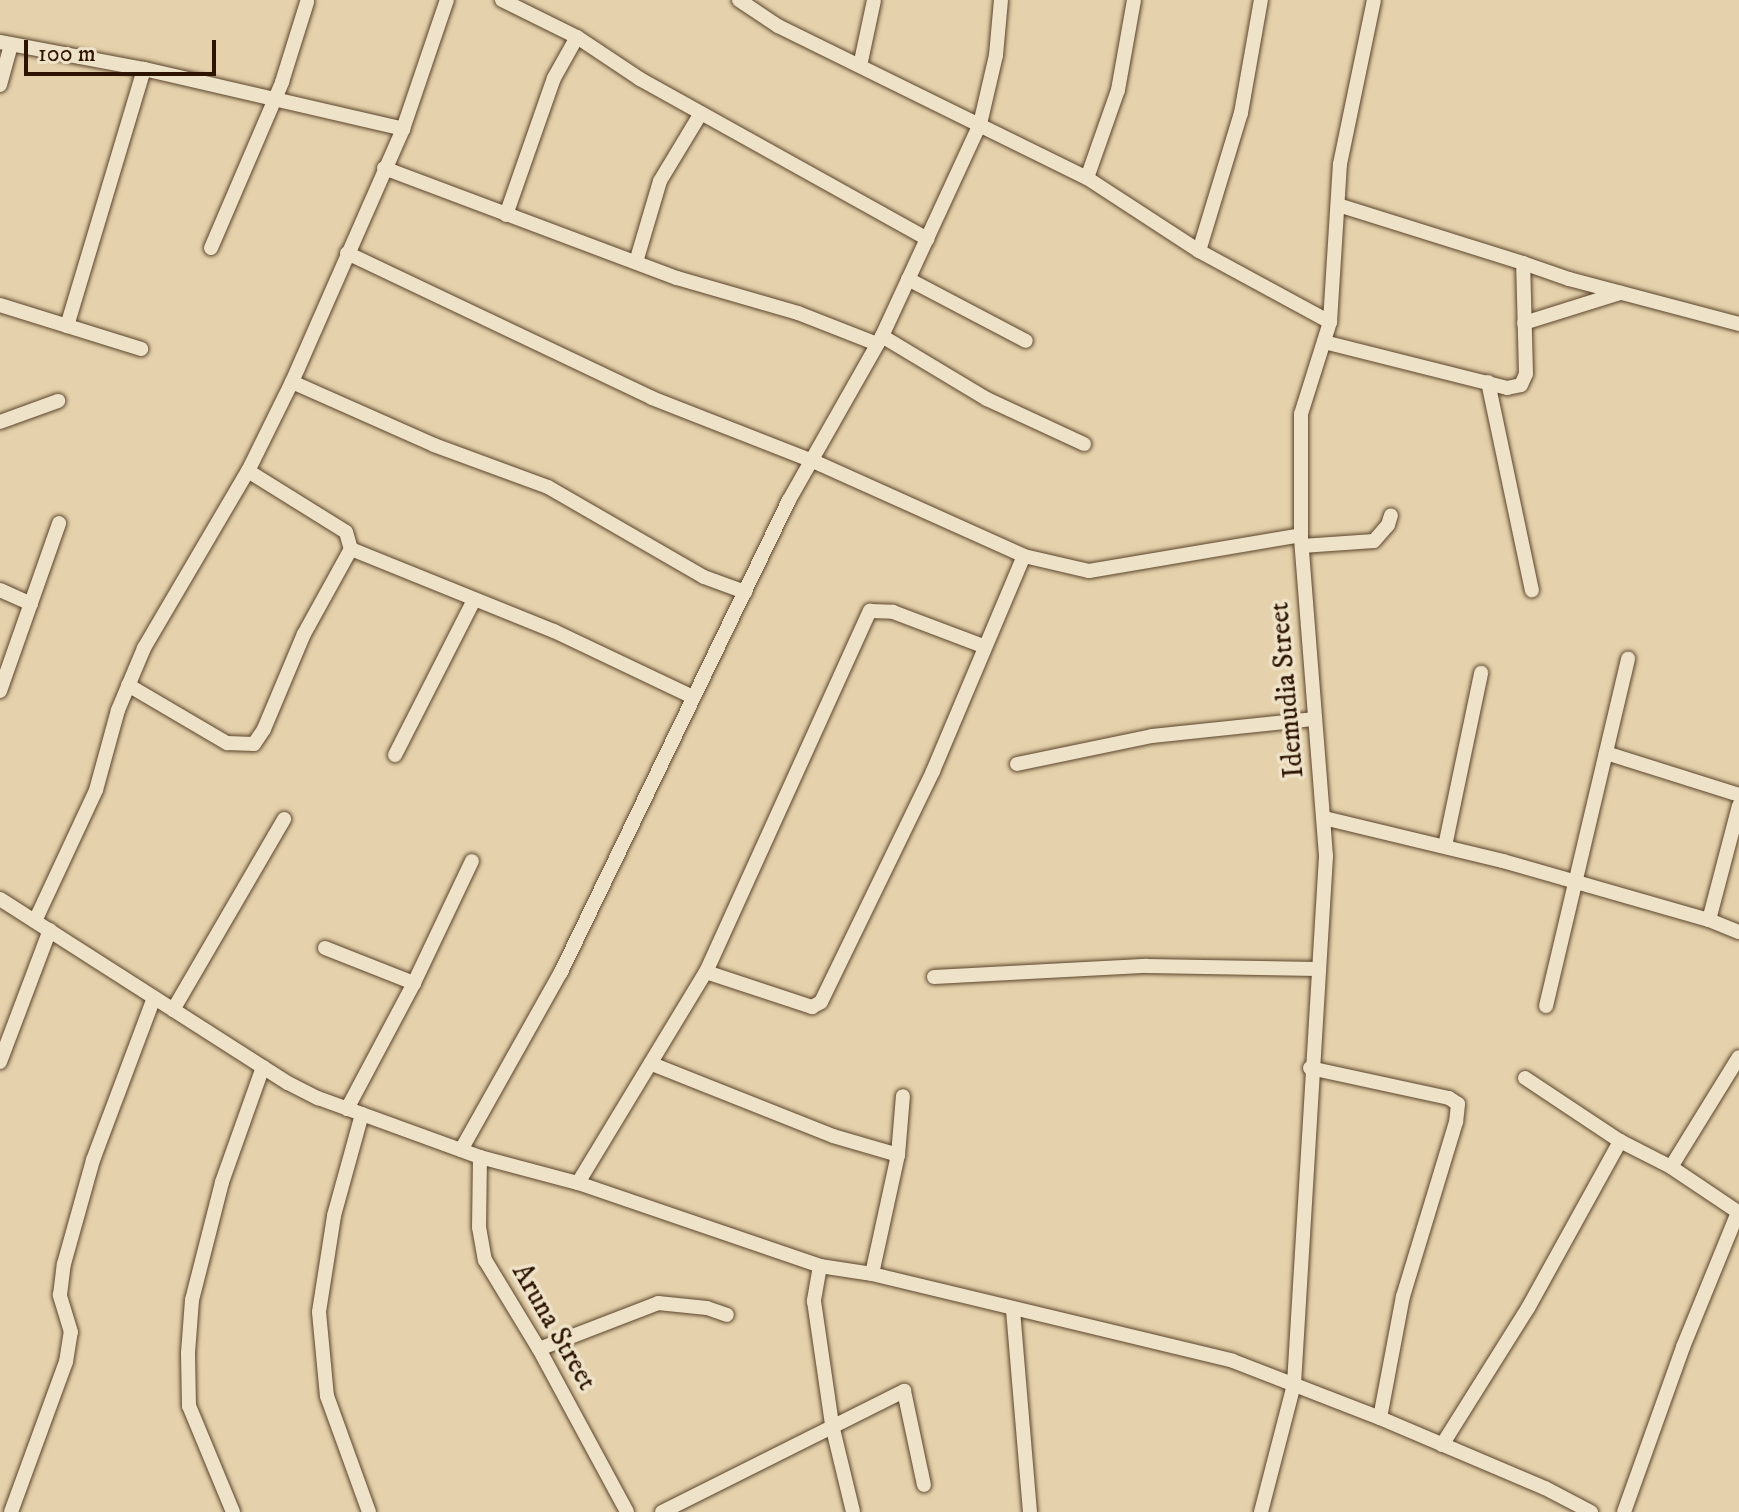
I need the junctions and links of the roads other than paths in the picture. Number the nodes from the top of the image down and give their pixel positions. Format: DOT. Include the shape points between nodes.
graph roads {
  1 [pos="447,0"];
  2 [pos="502,0"];
  3 [pos="874,0"];
  4 [pos="1001,0"];
  5 [pos="1134,0"];
  6 [pos="1261,0"];
  7 [pos="1374,0"];
  8 [pos="307,2"];
  9 [pos="748,3"];
  10 [pos="577,37"];
  11 [pos="5,44"];
  12 [pos="860,66"];
  13 [pos="144,69"];
  14 [pos="0,85"];
  15 [pos="274,97"];
  16 [pos="701,113"];
  17 [pos="980,124"];
  18 [pos="403,129"];
  19 [pos="384,168"];
  20 [pos="1087,178"];
  21 [pos="1338,205"];
  22 [pos="506,215"];
  23 [pos="927,239"];
  24 [pos="211,248"];
  25 [pos="1199,251"];
  26 [pos="347,253"];
  27 [pos="636,262"];
  28 [pos="1523,263"];
  29 [pos="908,279"];
  30 [pos="1621,293"];
  31 [pos="0,305"];
  32 [pos="1330,322"];
  33 [pos="1524,323"];
  34 [pos="1739,324"];
  35 [pos="67,326"];
  36 [pos="879,340"];
  37 [pos="1026,341"];
  38 [pos="1324,342"];
  39 [pos="141,349"];
  40 [pos="292,382"];
  41 [pos="1488,382"];
  42 [pos="58,401"];
  43 [pos="0,422"];
  44 [pos="1084,444"];
  45 [pos="813,461"];
  46 [pos="248,471"];
  47 [pos="1391,515"];
  48 [pos="59,523"];
  49 [pos="1301,540"];
  50 [pos="351,549"];
  51 [pos="1024,556"];
  52 [pos="0,590"];
  53 [pos="1532,590"];
  54 [pos="745,592"];
  55 [pos="474,600"];
  56 [pos="31,604"];
  57 [pos="983,646"];
  58 [pos="1628,659"];
  59 [pos="1481,673"];
  60 [pos="128,685"];
  61 [pos="0,691"];
  62 [pos="693,697"];
  63 [pos="1315,719"];
  64 [pos="1606,753"];
  65 [pos="395,755"];
  66 [pos="1017,764"];
  67 [pos="1739,795"];
  68 [pos="1739,806"];
  69 [pos="1324,818"];
  70 [pos="284,819"];
  71 [pos="1445,846"];
  72 [pos="472,861"];
  73 [pos="1577,881"];
  74 [pos="0,899"];
  75 [pos="1709,920"];
  76 [pos="35,921"];
  77 [pos="50,930"];
  78 [pos="1739,932"];
  79 [pos="325,948"];
  80 [pos="1317,969"];
  81 [pos="706,972"];
  82 [pos="934,977"];
  83 [pos="414,983"];
  84 [pos="154,998"];
  85 [pos="1546,1006"];
  86 [pos="173,1010"];
  87 [pos="1739,1057"];
  88 [pos="0,1062"];
  89 [pos="652,1064"];
  90 [pos="263,1067"];
  91 [pos="1310,1068"];
  92 [pos="1525,1078"];
  93 [pos="903,1096"];
  94 [pos="347,1109"];
  95 [pos="362,1114"];
  96 [pos="1620,1141"];
  97 [pos="461,1150"];
  98 [pos="898,1155"];
  99 [pos="480,1157"];
  100 [pos="1671,1167"];
  101 [pos="578,1183"];
  102 [pos="1738,1212"];
  103 [pos="820,1266"];
  104 [pos="872,1274"];
  105 [pos="1013,1310"];
  106 [pos="727,1315"];
  107 [pos="539,1349"];
  108 [pos="1294,1384"];
  109 [pos="1380,1418"];
  110 [pos="832,1425"];
  111 [pos="1442,1445"];
  112 [pos="924,1485"];
  113 [pos="8,1505"];
  114 [pos="233,1512"];
  115 [pos="369,1512"];
  116 [pos="627,1512"];
  117 [pos="662,1512"];
  118 [pos="853,1512"];
  119 [pos="1030,1512"];
  120 [pos="1261,1512"];
  121 [pos="1591,1512"];
  122 [pos="1624,1512"];
  1 -- 18 [label="street"];
  2 -- 10 [label="street"];
  3 -- 12 [label="street"];
  4 -- 17 [label="street" via="996,55"];
  5 -- 20 [label="street" via="1118,90"];
  6 -- 25 [label="street" via="1241,113"];
  7 -- 21 [label="street, Idemudia Street" via="1340,164"];
  8 -- 15 [label="street"];
  9 -- 12 [label="street" via="778,26"];
  10 -- 16 [label="street"];
  10 -- 22 [label="street" via="554,78"];
  11 -- 13 [label="street"];
  11 -- 14 [label="street"];
  12 -- 17 [label="street"];
  13 -- 15 [label="street"];
  13 -- 35 [label="street"];
  15 -- 18 [label="street"];
  15 -- 24 [label="street"];
  16 -- 23 [label="street"];
  16 -- 27 [label="street" via="660,181"];
  17 -- 20 [label="street"];
  17 -- 23 [label="street"];
  18 -- 19 [label="street"];
  19 -- 22 [label="street"];
  19 -- 26 [label="street"];
  20 -- 25 [label="street"];
  21 -- 28 [label="street"];
  21 -- 32 [label="street, Idemudia Street"];
  22 -- 27 [label="street"];
  23 -- 29 [label="street"];
  25 -- 32 [label="street"];
  26 -- 40 [label="street"];
  26 -- 45 [label="street" via="652,398"];
  27 -- 36 [label="street"];
  28 -- 30 [label="street"];
  28 -- 33 [label="street"];
  29 -- 36 [label="street"];
  29 -- 37 [label="street"];
  30 -- 33 [label="street"];
  30 -- 34 [label="street"];
  31 -- 35 [label="street"];
  32 -- 38 [label="street, Idemudia Street"];
  33 -- 41 [label="street" via="1525,380 1513,388"];
  35 -- 39 [label="street"];
  36 -- 44 [label="street"];
  36 -- 45 [label="street"];
  38 -- 41 [label="street"];
  38 -- 49 [label="street, Idemudia Street" via="1301,414"];
  40 -- 46 [label="street"];
  40 -- 54 [label="street" via="434,445 548,487 704,577"];
  41 -- 53 [label="street"];
  42 -- 43 [label="street"];
  45 -- 51 [label="street"];
  45 -- 54 [label="street"];
  46 -- 50 [label="street" via="346,532"];
  46 -- 60 [label="street" via="144,648"];
  47 -- 49 [label="street" via="1374,541"];
  48 -- 56 [label="street"];
  49 -- 51 [label="street" via="1089,571"];
  49 -- 63 [label="street, Idemudia Street"];
  50 -- 55 [label="street"];
  50 -- 60 [label="street" via="304,634 254,744 227,743"];
  51 -- 57 [label="street"];
  52 -- 56 [label="street"];
  54 -- 62 [label="street"];
  55 -- 62 [label="street" via="554,631"];
  55 -- 65 [label="street"];
  56 -- 61 [label="street"];
  57 -- 81 [label="street" via="933,771 821,1002 812,1007"];
  57 -- 81 [label="street" via="893,612 870,611"];
  58 -- 64 [label="street"];
  59 -- 71 [label="street"];
  60 -- 76 [label="street" via="96,790"];
  62 -- 97 [label="street" via="561,972"];
  63 -- 66 [label="street" via="1152,736"];
  63 -- 69 [label="street, Idemudia Street"];
  64 -- 67 [label="street"];
  64 -- 73 [label="street"];
  68 -- 75 [label="street"];
  69 -- 71 [label="street"];
  69 -- 80 [label="street, Idemudia Street"];
  70 -- 86 [label="street"];
  71 -- 73 [label="street"];
  72 -- 83 [label="street"];
  73 -- 75 [label="street"];
  73 -- 85 [label="street"];
  74 -- 76 [label="street"];
  75 -- 78 [label="street"];
  76 -- 77 [label="street"];
  77 -- 84 [label="street"];
  77 -- 88 [label="street"];
  79 -- 83 [label="street"];
  80 -- 82 [label="street" via="1147,966"];
  80 -- 91 [label="street, Idemudia Street"];
  81 -- 89 [label="street"];
  83 -- 94 [label="street"];
  84 -- 86 [label="street"];
  84 -- 113 [label="street" via="93,1160 64,1264 60,1295 71,1332 66,1362"];
  86 -- 90 [label="street"];
  87 -- 100 [label="street"];
  89 -- 98 [label="street" via="833,1136"];
  89 -- 101 [label="street"];
  90 -- 94 [label="street"];
  90 -- 114 [label="street" via="222,1182 192,1300 188,1353 189,1406"];
  91 -- 108 [label="street, Idemudia Street"];
  91 -- 109 [label="street" via="1458,1104 1403,1296"];
  92 -- 96 [label="street"];
  93 -- 98 [label="street"];
  94 -- 95 [label="street"];
  95 -- 97 [label="street"];
  95 -- 115 [label="street" via="334,1216 319,1312 327,1396"];
  96 -- 100 [label="street"];
  96 -- 111 [label="street" via="1528,1308"];
  97 -- 99 [label="street"];
  98 -- 104 [label="street"];
  99 -- 101 [label="street"];
  99 -- 107 [label="street, Aruna Street" via="479,1227 485,1260"];
  100 -- 102 [label="street"];
  101 -- 103 [label="street"];
  102 -- 122 [label="street"];
  103 -- 104 [label="street"];
  103 -- 110 [label="street" via="814,1301"];
  104 -- 105 [label="street"];
  105 -- 108 [label="street" via="1233,1361"];
  105 -- 119 [label="street"];
  106 -- 107 [label="street" via="658,1303"];
  107 -- 116 [label="street, Aruna Street"];
  108 -- 109 [label="street"];
  108 -- 120 [label="street, Idemudia Street"];
  109 -- 111 [label="street"];
  110 -- 112 [label="street" via="904,1391"];
  110 -- 117 [label="street"];
  110 -- 118 [label="street"];
  111 -- 121 [label="street"];
}
